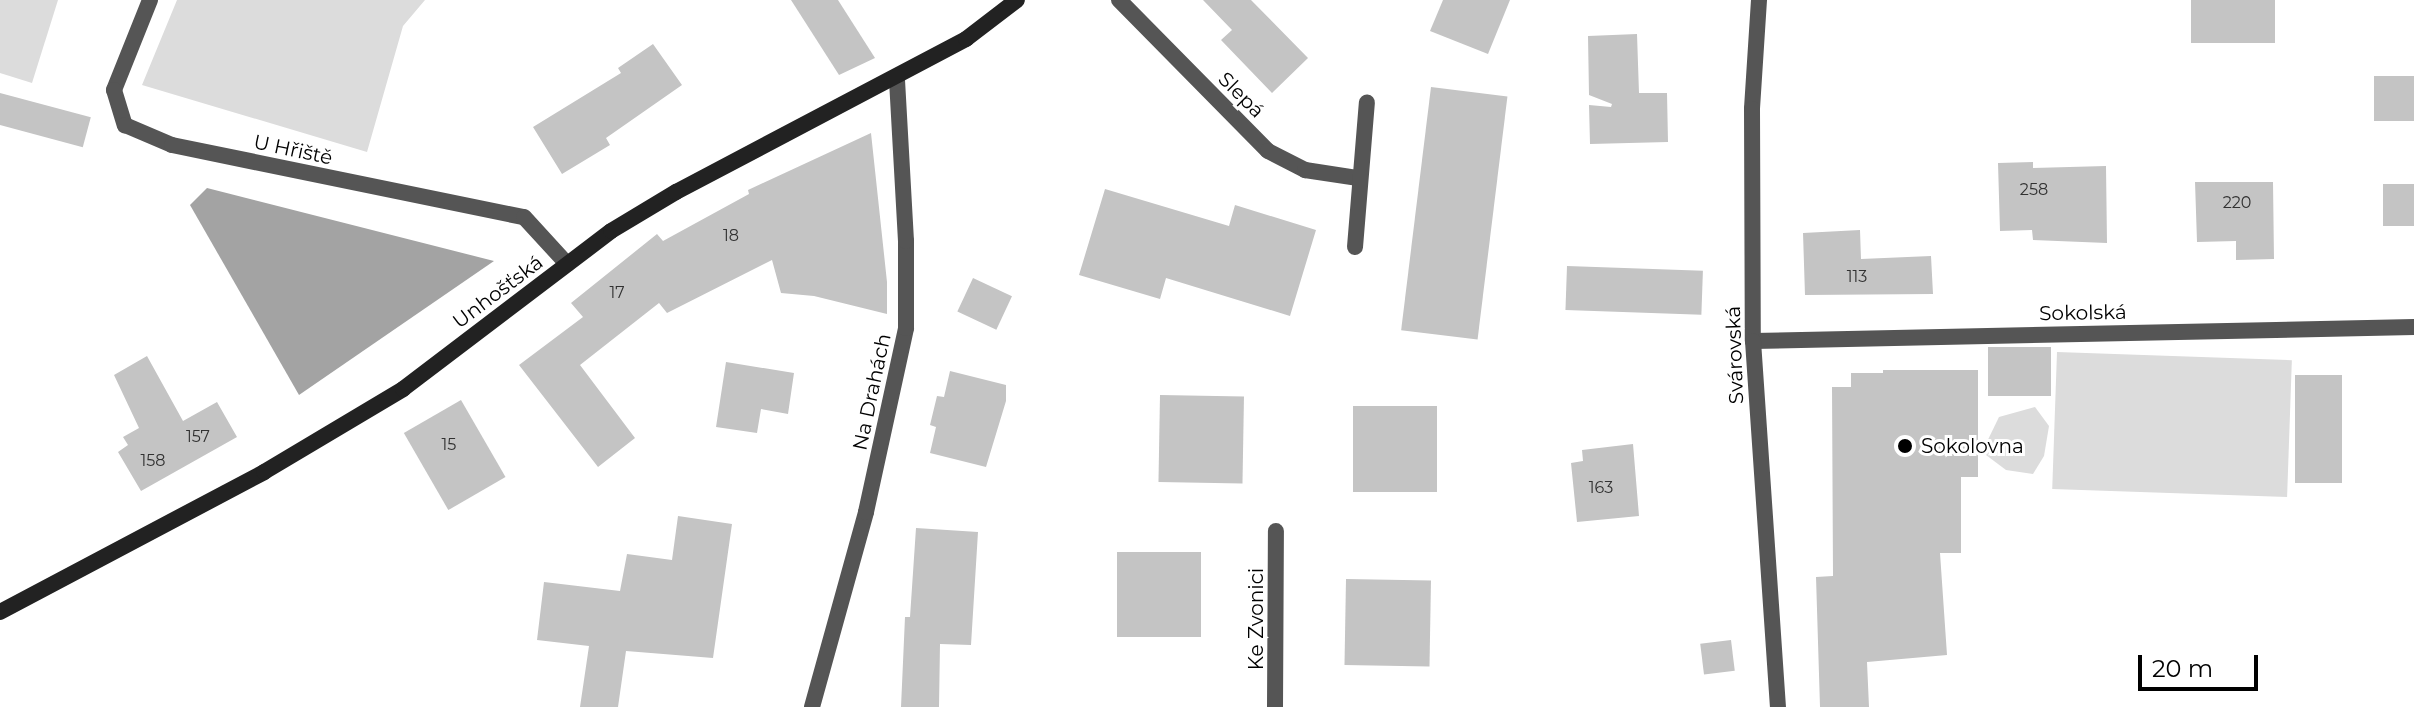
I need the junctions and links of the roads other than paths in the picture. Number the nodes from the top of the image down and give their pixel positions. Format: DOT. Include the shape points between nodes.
graph roads {
  1 [pos="150,0"];
  2 [pos="1017,0"];
  3 [pos="1119,0"];
  4 [pos="1759,0"];
  5 [pos="897,78"];
  6 [pos="1367,102"];
  7 [pos="1358,178"];
  8 [pos="1355,247"];
  9 [pos="567,264"];
  10 [pos="2414,327"];
  11 [pos="1753,341"];
  12 [pos="1276,531"];
  13 [pos="0,612"];
  14 [pos="812,707"];
  15 [pos="1275,707"];
  16 [pos="1778,707"];
  1 -- 9 [label="street, U Hřiště" via="114,90 125,125 172,145 524,217"];
  2 -- 5 [label="main road, Unhošťská" via="966,39"];
  3 -- 7 [label="street, Slepá" via="1268,151 1305,170"];
  4 -- 11 [label="street, Svárovská" via="1752,109"];
  5 -- 9 [label="main road, Unhošťská" via="676,192"];
  5 -- 14 [label="street, Na Drahách" via="906,328 866,512"];
  6 -- 7 [label="street"];
  7 -- 8 [label="street"];
  9 -- 13 [label="main road, Unhošťská" via="403,389 264,472"];
  10 -- 11 [label="street, Sokolská"];
  11 -- 16 [label="street, Svárovská"];
  12 -- 15 [label="street, Ke Zvonici"];
}
